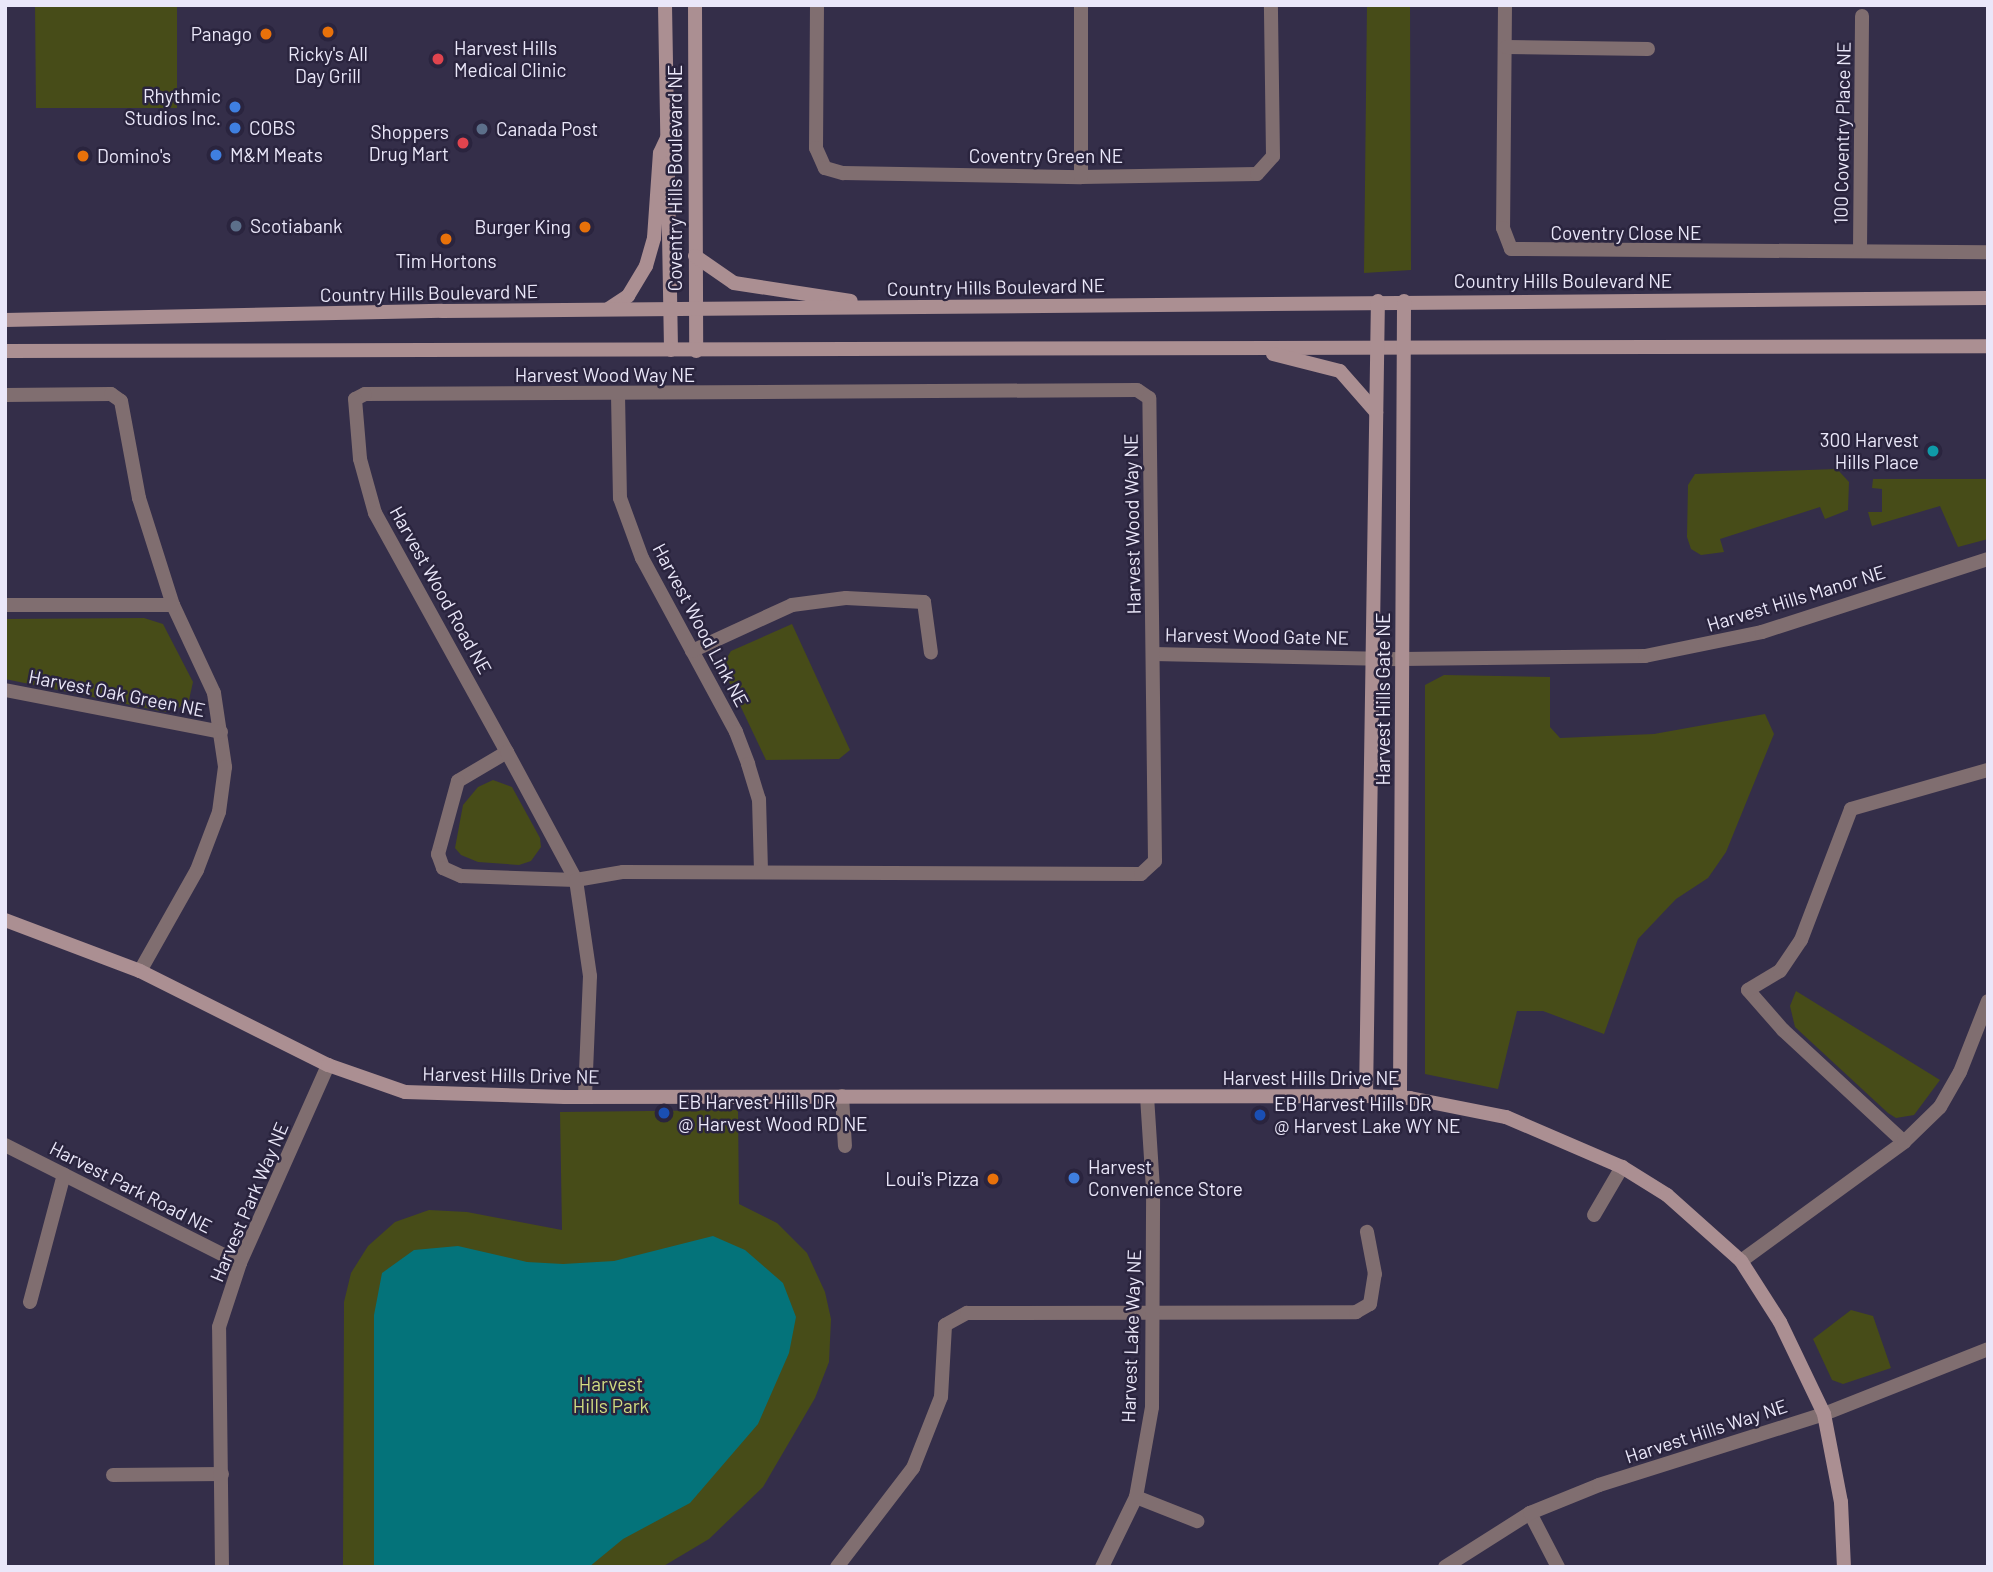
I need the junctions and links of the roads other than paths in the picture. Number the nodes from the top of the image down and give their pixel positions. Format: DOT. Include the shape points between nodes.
graph roads {
  1 [pos="665,5"];
  2 [pos="695,5"];
  3 [pos="817,5"];
  4 [pos="1081,5"];
  5 [pos="1271,5"];
  6 [pos="1505,5"];
  7 [pos="1862,16"];
  8 [pos="1506,47"];
  9 [pos="1648,49"];
  10 [pos="669,132"];
  11 [pos="1081,177"];
  12 [pos="1860,250"];
  13 [pos="1988,252"];
  14 [pos="695,256"];
  15 [pos="1988,298"];
  16 [pos="1378,301"];
  17 [pos="1404,301"];
  18 [pos="901,307"];
  19 [pos="607,310"];
  20 [pos="671,310"];
  21 [pos="694,310"];
  22 [pos="5,320"];
  23 [pos="1988,346"];
  24 [pos="1244,348"];
  25 [pos="1377,348"];
  26 [pos="1402,348"];
  27 [pos="671,350"];
  28 [pos="5,351"];
  29 [pos="696,351"];
  30 [pos="5,395"];
  31 [pos="618,395"];
  32 [pos="355,398"];
  33 [pos="1376,412"];
  34 [pos="1988,559"];
  35 [pos="173,605"];
  36 [pos="5,606"];
  37 [pos="692,651"];
  38 [pos="931,653"];
  39 [pos="1153,654"];
  40 [pos="1373,657"];
  41 [pos="1402,659"];
  42 [pos="5,690"];
  43 [pos="221,732"];
  44 [pos="508,752"];
  45 [pos="1988,771"];
  46 [pos="761,871"];
  47 [pos="576,880"];
  48 [pos="5,920"];
  49 [pos="140,971"];
  50 [pos="1988,1001"];
  51 [pos="328,1065"];
  52 [pos="584,1095"];
  53 [pos="842,1096"];
  54 [pos="1366,1096"];
  55 [pos="1147,1097"];
  56 [pos="1400,1097"];
  57 [pos="1904,1142"];
  58 [pos="5,1145"];
  59 [pos="845,1146"];
  60 [pos="1622,1167"];
  61 [pos="64,1174"];
  62 [pos="1594,1215"];
  63 [pos="1367,1233"];
  64 [pos="1741,1261"];
  65 [pos="240,1263"];
  66 [pos="30,1302"];
  67 [pos="1155,1313"];
  68 [pos="1988,1349"];
  69 [pos="1824,1414"];
  70 [pos="222,1474"];
  71 [pos="113,1475"];
  72 [pos="1136,1497"];
  73 [pos="1530,1513"];
  74 [pos="1197,1521"];
  75 [pos="222,1567"];
  76 [pos="837,1567"];
  77 [pos="1102,1567"];
  78 [pos="1444,1567"];
  79 [pos="1558,1567"];
  80 [pos="1844,1567"];
  1 -- 10 [label="main road, Coventry Hills Boulevard NE"];
  2 -- 14 [label="main road, Coventry Hills Boulevard NE"];
  3 -- 11 [label="street, Coventry Green NE" via="816,148 825,168 843,173"];
  4 -- 11 [label="street"];
  5 -- 11 [label="street, Coventry Green NE" via="1273,156 1257,174"];
  6 -- 8 [label="street, Coventry Close NE"];
  7 -- 12 [label="street, 100 Coventry Place NE"];
  8 -- 9 [label="street"];
  8 -- 12 [label="street, Coventry Close NE" via="1503,228 1511,249"];
  10 -- 19 [label="main road" via="660,153 654,238 646,265 628,296"];
  10 -- 20 [label="main road, Coventry Hills Boulevard NE"];
  12 -- 13 [label="street, Coventry Close NE"];
  14 -- 18 [label="main road" via="734,283"];
  14 -- 21 [label="main road, Coventry Hills Boulevard NE"];
  15 -- 17 [label="main road, Country Hills Boulevard NE"];
  16 -- 17 [label="main road, Country Hills Boulevard NE"];
  16 -- 18 [label="main road, Country Hills Boulevard NE"];
  16 -- 25 [label="main road, Harvest Hills Gate NE"];
  17 -- 26 [label="main road, Harvest Hills Gate NE"];
  18 -- 21 [label="main road, Country Hills Boulevard NE"];
  19 -- 20 [label="main road, Country Hills Boulevard NE"];
  19 -- 22 [label="main road, Country Hills Boulevard NE"];
  20 -- 21 [label="main road, Country Hills Boulevard NE"];
  20 -- 27 [label="main road, Coventry Hills Boulevard NE"];
  21 -- 29 [label="main road, Coventry Hills Boulevard NE"];
  23 -- 26 [label="main road"];
  24 -- 25 [label="main road"];
  24 -- 29 [label="main road"];
  24 -- 33 [label="main road" via="1340,371"];
  25 -- 26 [label="main road"];
  25 -- 33 [label="main road, Harvest Hills Gate NE"];
  26 -- 41 [label="main road, Harvest Hills Gate NE"];
  27 -- 28 [label="main road"];
  27 -- 29 [label="main road"];
  30 -- 35 [label="street" via="111,394 121,401 139,498"];
  31 -- 32 [label="street, Harvest Wood Way NE" via="365,394"];
  31 -- 37 [label="street, Harvest Wood Link NE" via="621,498 642,558"];
  31 -- 39 [label="street, Harvest Wood Way NE" via="1137,390 1149,398"];
  32 -- 44 [label="street, Harvest Wood Road NE" via="360,459 375,513"];
  33 -- 40 [label="main road, Harvest Hills Gate NE"];
  34 -- 41 [label="street, Harvest Hills Manor NE" via="1762,632 1645,656"];
  35 -- 36 [label="street"];
  35 -- 43 [label="street" via="215,693"];
  37 -- 38 [label="street" via="792,605 846,598 924,603"];
  37 -- 46 [label="street, Harvest Wood Link NE" via="748,764 759,799"];
  39 -- 40 [label="street, Harvest Wood Gate NE"];
  39 -- 46 [label="street, Harvest Wood Way NE" via="1155,861 1141,874"];
  40 -- 41 [label="street, Harvest Wood Gate NE"];
  40 -- 54 [label="main road, Harvest Hills Gate NE"];
  41 -- 56 [label="main road, Harvest Hills Gate NE"];
  42 -- 43 [label="street, Harvest Oak Green NE" via="153,723"];
  43 -- 49 [label="street" via="225,767 219,812 197,870"];
  44 -- 47 [label="street, Harvest Wood Road NE"];
  44 -- 47 [label="street" via="458,781 438,854 443,868 461,876"];
  45 -- 57 [label="street" via="1851,809 1801,940 1780,971 1748,990 1783,1030"];
  46 -- 47 [label="street, Harvest Wood Way NE" via="623,872"];
  47 -- 52 [label="street, Harvest Wood Road NE" via="590,976"];
  48 -- 49 [label="main road, Harvest Hills Drive NE"];
  49 -- 51 [label="main road, Harvest Hills Drive NE"];
  50 -- 57 [label="street" via="1960,1072 1940,1107"];
  51 -- 52 [label="main road, Harvest Hills Drive NE" via="405,1092 446,1097"];
  51 -- 65 [label="street, Harvest Park Way NE"];
  52 -- 53 [label="main road, Harvest Hills Drive NE"];
  53 -- 55 [label="main road, Harvest Hills Drive NE"];
  53 -- 59 [label="street"];
  54 -- 55 [label="main road, Harvest Hills Drive NE"];
  54 -- 56 [label="main road, Harvest Hills Drive NE"];
  55 -- 67 [label="street, Harvest Lake Way NE"];
  56 -- 60 [label="main road, Harvest Hills Drive NE" via="1506,1117"];
  57 -- 64 [label="street"];
  58 -- 61 [label="street, Harvest Park Road NE"];
  60 -- 62 [label="street"];
  60 -- 64 [label="main road, Harvest Hills Drive NE" via="1667,1195"];
  61 -- 65 [label="street, Harvest Park Road NE"];
  61 -- 66 [label="street"];
  63 -- 67 [label="street" via="1375,1274 1370,1304 1356,1312"];
  64 -- 69 [label="main road, Harvest Hills Drive NE" via="1780,1322"];
  65 -- 70 [label="street, Harvest Park Way NE" via="219,1327"];
  67 -- 72 [label="street, Harvest Lake Way NE" via="1152,1407"];
  67 -- 76 [label="street" via="967,1313 945,1325 941,1397 913,1468"];
  68 -- 69 [label="street, Harvest Hills Way NE"];
  69 -- 73 [label="street, Harvest Hills Way NE" via="1600,1485"];
  69 -- 80 [label="main road, Harvest Hills Drive NE" via="1841,1502"];
  70 -- 71 [label="street"];
  70 -- 75 [label="street, Harvest Park Way NE"];
  72 -- 74 [label="street"];
  72 -- 77 [label="street, Harvest Lake Way NE"];
  73 -- 78 [label="street, Harvest Hills Way NE"];
  73 -- 79 [label="street"];
}
